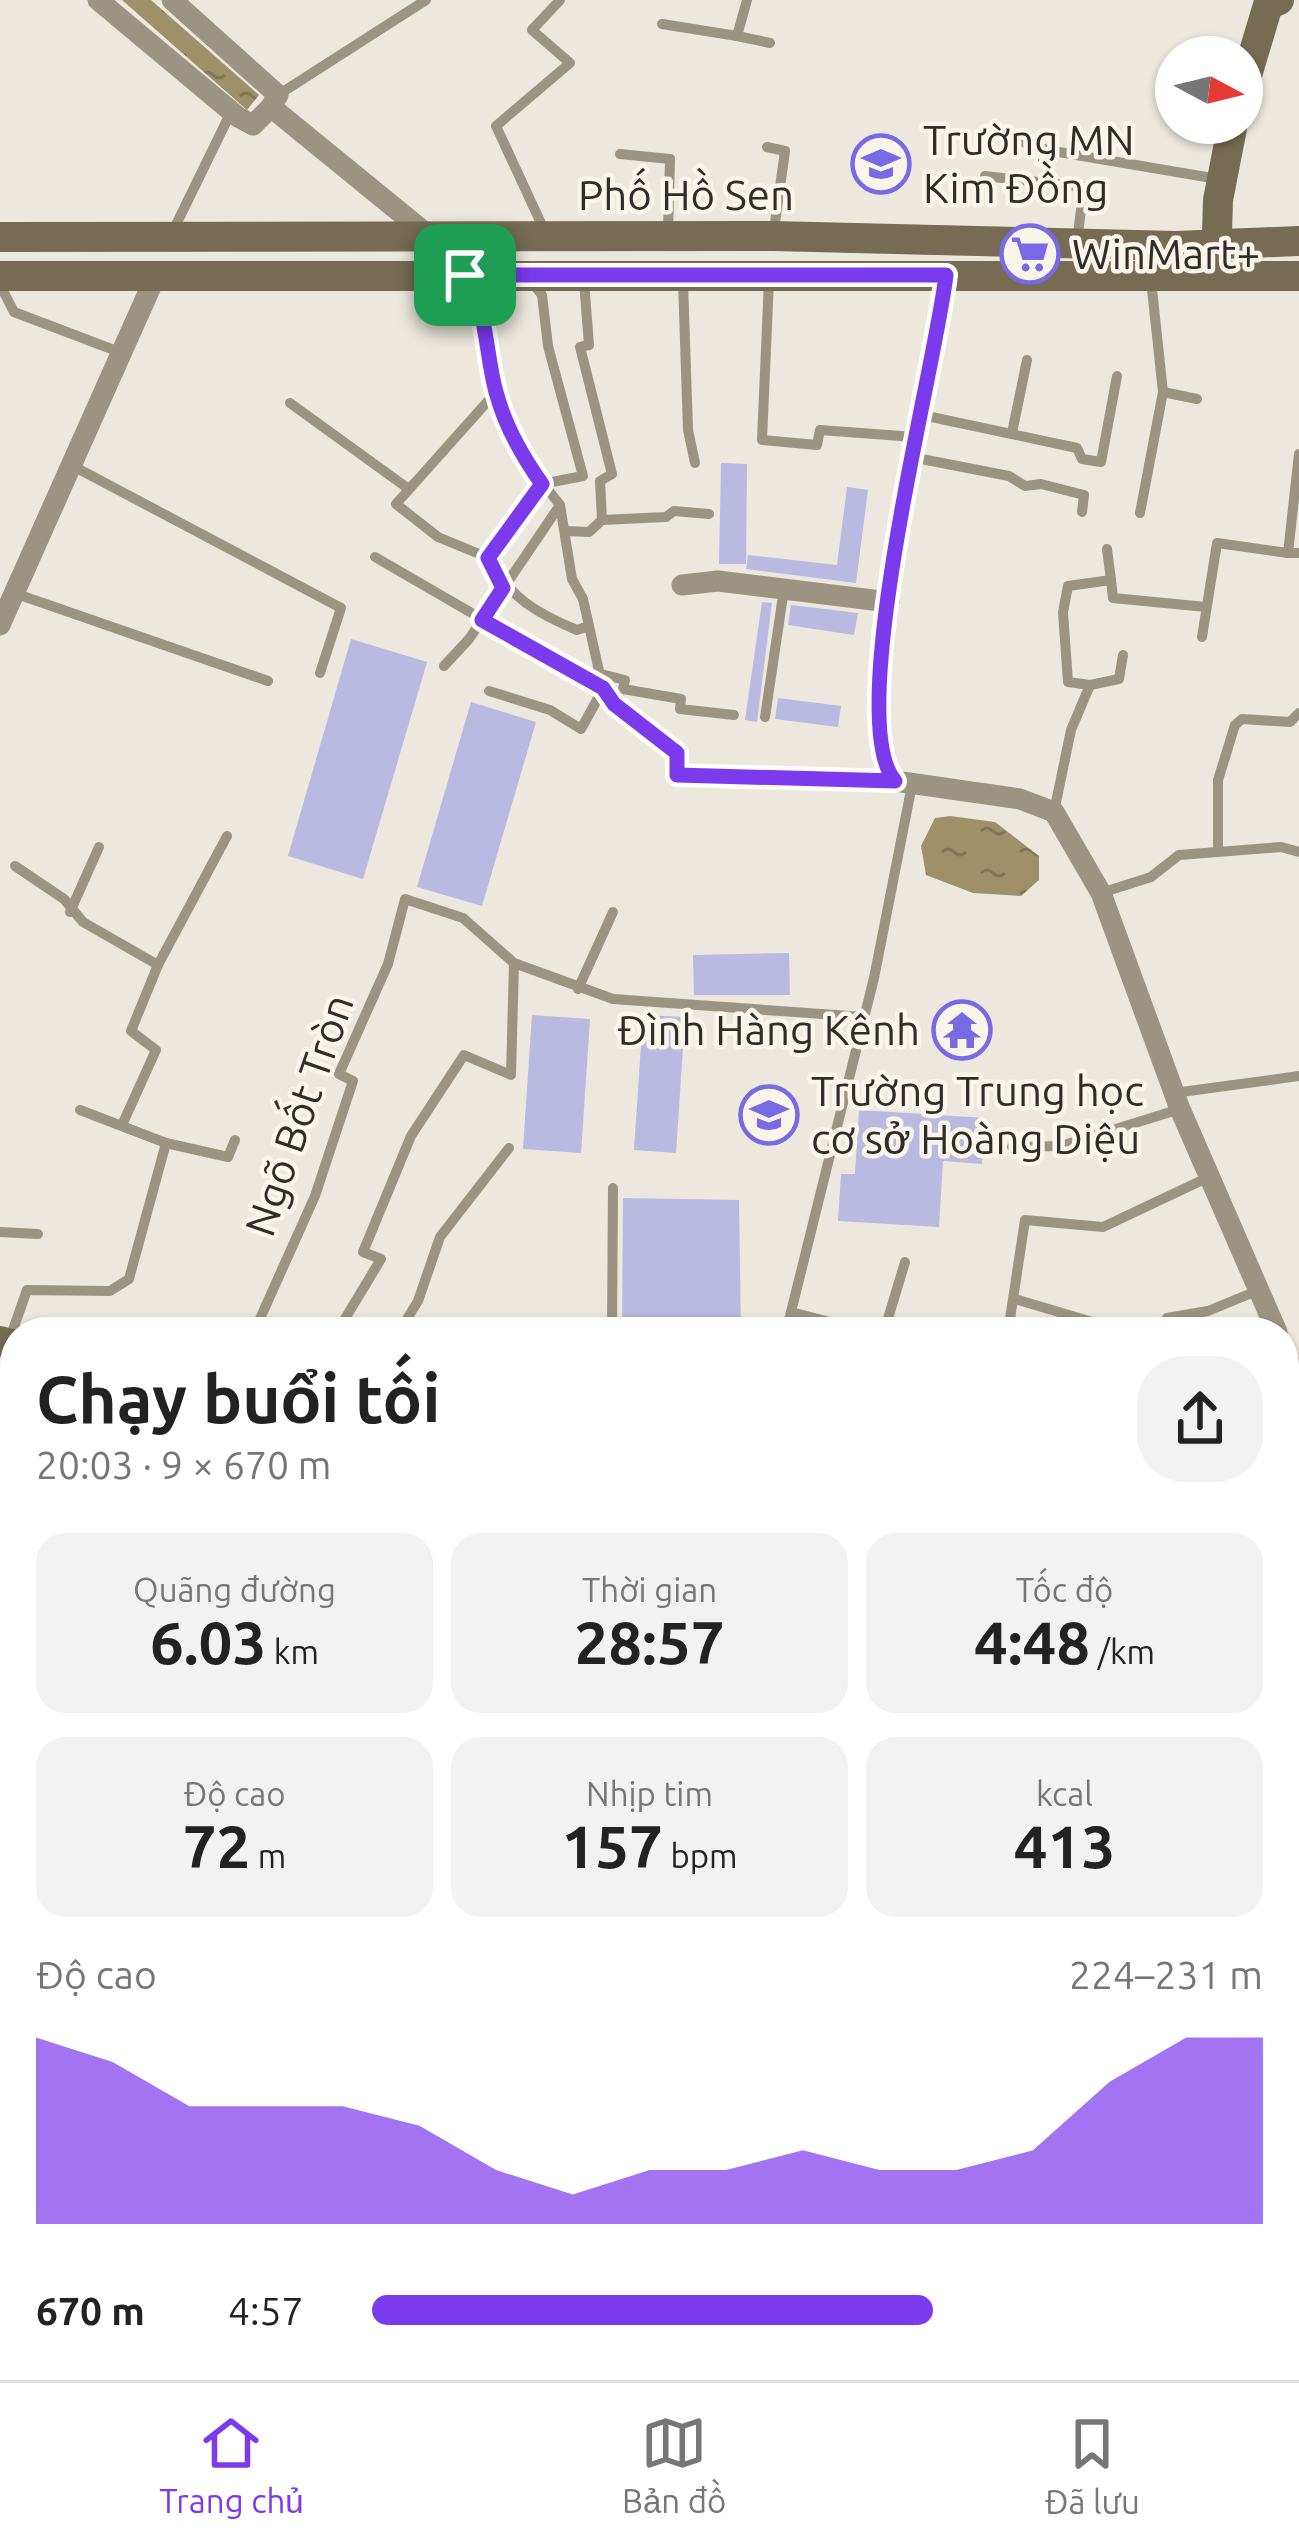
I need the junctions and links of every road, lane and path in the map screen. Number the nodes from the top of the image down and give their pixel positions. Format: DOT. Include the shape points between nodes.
graph roads {
  1 [pos="98,0"];
  2 [pos="172,0"];
  3 [pos="426,0"];
  4 [pos="560,0"];
  5 [pos="747,0"];
  6 [pos="1267,2"];
  7 [pos="662,24"];
  8 [pos="736,36"];
  9 [pos="1258,36"];
  10 [pos="770,43"];
  11 [pos="275,101"];
  12 [pos="231,112"];
  13 [pos="995,133"];
  14 [pos="1228,144"];
  15 [pos="1232,144"];
  16 [pos="766,147"];
  17 [pos="620,154"];
  18 [pos="985,176"];
  19 [pos="1221,179"];
  20 [pos="170,236"];
  21 [pos="668,236"];
  22 [pos="773,236"];
  23 [pos="0,237"];
  24 [pos="548,237"];
  25 [pos="434,240"];
  26 [pos="1299,241"];
  27 [pos="1077,244"];
  28 [pos="1227,244"];
  29 [pos="157,273"];
  30 [pos="450,274"];
  31 [pos="525,275"];
  32 [pos="946,275"];
  33 [pos="0,276"];
  34 [pos="1299,276"];
  35 [pos="769,277"];
  36 [pos="1151,277"];
  37 [pos="1228,277"];
  38 [pos="584,278"];
  39 [pos="683,279"];
  40 [pos="0,286"];
  41 [pos="125,354"];
  42 [pos="1027,360"];
  43 [pos="1117,376"];
  44 [pos="496,392"];
  45 [pos="1162,392"];
  46 [pos="1197,399"];
  47 [pos="290,403"];
  48 [pos="1012,433"];
  49 [pos="915,436"];
  50 [pos="1299,454"];
  51 [pos="695,463"];
  52 [pos="70,464"];
  53 [pos="542,484"];
  54 [pos="406,487"];
  55 [pos="560,505"];
  56 [pos="1082,512"];
  57 [pos="1140,513"];
  58 [pos="709,514"];
  59 [pos="602,520"];
  60 [pos="565,531"];
  61 [pos="1107,549"];
  62 [pos="1293,553"];
  63 [pos="375,557"];
  64 [pos="488,558"];
  65 [pos="1111,580"];
  66 [pos="682,585"];
  67 [pos="503,588"];
  68 [pos="784,590"];
  69 [pos="14,593"];
  70 [pos="889,602"];
  71 [pos="1206,607"];
  72 [pos="482,620"];
  73 [pos="0,625"];
  74 [pos="590,626"];
  75 [pos="1202,637"];
  76 [pos="1123,655"];
  77 [pos="444,666"];
  78 [pos="320,673"];
  79 [pos="597,673"];
  80 [pos="268,681"];
  81 [pos="1090,685"];
  82 [pos="603,688"];
  83 [pos="489,691"];
  84 [pos="1299,713"];
  85 [pos="734,715"];
  86 [pos="765,717"];
  87 [pos="903,783"];
  88 [pos="1054,812"];
  89 [pos="227,836"];
  90 [pos="99,847"];
  91 [pos="1218,851"];
  92 [pos="1299,852"];
  93 [pos="15,866"];
  94 [pos="1101,893"];
  95 [pos="70,912"];
  96 [pos="613,912"];
  97 [pos="514,963"];
  98 [pos="158,965"];
  99 [pos="578,989"];
  100 [pos="864,1017"];
  101 [pos="1299,1076"];
  102 [pos="1177,1101"];
  103 [pos="80,1110"];
  104 [pos="122,1125"];
  105 [pos="235,1140"];
  106 [pos="166,1143"];
  107 [pos="1012,1147"];
  108 [pos="509,1148"];
  109 [pos="1209,1177"];
  110 [pos="613,1188"];
  111 [pos="0,1232"];
  112 [pos="38,1234"];
  113 [pos="905,1262"];
  114 [pos="1259,1289"];
  115 [pos="1015,1299"];
  116 [pos="791,1312"];
  117 [pos="17,1317"];
  118 [pos="261,1317"];
  119 [pos="346,1317"];
  120 [pos="408,1317"];
  121 [pos="612,1317"];
  122 [pos="790,1317"];
  123 [pos="810,1317"];
  124 [pos="888,1317"];
  125 [pos="1012,1317"];
  126 [pos="1076,1317"];
  127 [pos="1173,1317"];
  128 [pos="1271,1317"];
  1 -- 12 [label="street"];
  2 -- 11 [label="street"];
  3 -- 11 [label="lane"];
  4 -- 24 [label="lane" via="532,30 570,63 496,126"];
  5 -- 8 [label="lane"];
  6 -- 9 [label="main road"];
  7 -- 8 [label="lane"];
  8 -- 10 [label="lane"];
  11 -- 12 [label="street" via="253,125"];
  11 -- 25 [label="street"];
  12 -- 20 [label="lane"];
  13 -- 19 [label="lane" via="1047,150"];
  14 -- 19 [label="main road"];
  15 -- 28 [label="main road"];
  16 -- 22 [label="lane" via="785,151"];
  17 -- 21 [label="lane" via="670,159"];
  18 -- 27 [label="lane" via="1084,187"];
  19 -- 28 [label="main road"];
  20 -- 23 [label="main road, Phố Hồ Sen"];
  20 -- 25 [label="main road, Phố Hồ Sen"];
  21 -- 22 [label="main road, Phố Hồ Sen"];
  21 -- 24 [label="main road, Phố Hồ Sen"];
  22 -- 27 [label="main road, Phố Hồ Sen"];
  24 -- 25 [label="main road, Phố Hồ Sen"];
  25 -- 30 [label="street"];
  26 -- 28 [label="main road, Phố Hồ Sen"];
  27 -- 28 [label="main road, Phố Hồ Sen"];
  28 -- 37 [label="main road"];
  29 -- 30 [label="main road, Phố Hồ Sen"];
  29 -- 33 [label="main road, Phố Hồ Sen"];
  29 -- 41 [label="street"];
  30 -- 31 [label="main road, Phố Hồ Sen"];
  30 -- 44 [label="lane" via="478,294"];
  31 -- 38 [label="main road, Phố Hồ Sen"];
  31 -- 53 [label="lane" via="542,295 583,476"];
  32 -- 35 [label="main road, Phố Hồ Sen"];
  32 -- 36 [label="main road, Phố Hồ Sen"];
  32 -- 49 [label="street"];
  34 -- 37 [label="main road, Phố Hồ Sen"];
  35 -- 39 [label="main road, Phố Hồ Sen"];
  35 -- 49 [label="lane" via="762,440 817,445 820,430"];
  36 -- 37 [label="main road, Phố Hồ Sen"];
  36 -- 45 [label="lane"];
  38 -- 39 [label="main road, Phố Hồ Sen"];
  38 -- 59 [label="lane" via="589,345 580,347 612,474 600,481"];
  39 -- 51 [label="lane"];
  40 -- 41 [label="lane" via="14,312"];
  41 -- 52 [label="street"];
  42 -- 48 [label="lane"];
  43 -- 48 [label="lane" via="1101,462"];
  44 -- 53 [label="lane"];
  44 -- 54 [label="lane"];
  45 -- 46 [label="lane"];
  45 -- 57 [label="lane"];
  47 -- 54 [label="lane"];
  48 -- 49 [label="lane"];
  49 -- 56 [label="lane" via="1025,486 1084,494"];
  49 -- 70 [label="street"];
  50 -- 62 [label="lane"];
  52 -- 69 [label="street"];
  52 -- 78 [label="lane" via="341,608"];
  53 -- 55 [label="lane"];
  53 -- 64 [label="lane"];
  54 -- 64 [label="lane" via="396,504 438,536"];
  55 -- 60 [label="lane"];
  55 -- 67 [label="lane"];
  58 -- 59 [label="lane"];
  59 -- 60 [label="lane" via="589,532"];
  60 -- 74 [label="lane"];
  61 -- 65 [label="lane"];
  62 -- 71 [label="lane" via="1217,543"];
  63 -- 72 [label="lane"];
  64 -- 67 [label="lane"];
  65 -- 71 [label="lane" via="1113,598"];
  65 -- 81 [label="lane" via="1068,586 1068,682"];
  66 -- 68 [label="street"];
  67 -- 72 [label="lane"];
  67 -- 74 [label="lane" via="551,620"];
  68 -- 70 [label="street"];
  68 -- 86 [label="lane"];
  69 -- 73 [label="street"];
  69 -- 80 [label="lane"];
  70 -- 87 [label="street" via="877,714 883,758"];
  71 -- 75 [label="lane"];
  72 -- 77 [label="lane"];
  72 -- 82 [label="lane"];
  74 -- 79 [label="lane"];
  76 -- 81 [label="lane" via="1119,679"];
  79 -- 82 [label="lane"];
  79 -- 85 [label="lane" via="625,680 623,689 681,699 680,709"];
  81 -- 88 [label="lane" via="1071,730"];
  82 -- 83 [label="lane" via="581,729"];
  82 -- 87 [label="lane" via="677,753 677,775"];
  84 -- 91 [label="lane" via="1290,722 1235,725 1218,780"];
  87 -- 88 [label="street" via="1020,799"];
  87 -- 100 [label="lane"];
  88 -- 94 [label="street"];
  89 -- 98 [label="lane"];
  90 -- 95 [label="lane"];
  91 -- 92 [label="lane"];
  91 -- 94 [label="lane" via="1179,855 1150,877"];
  93 -- 95 [label="lane" via="64,899"];
  94 -- 102 [label="street"];
  95 -- 98 [label="lane"];
  96 -- 99 [label="lane"];
  97 -- 99 [label="lane, Ngõ Bốt Tròn"];
  97 -- 118 [label="lane, Ngõ Bốt Tròn" via="463,918 405,899 388,964 340,1074 353,1081 314,1196"];
  97 -- 119 [label="lane" via="511,1075 464,1055 411,1136 363,1252 381,1259"];
  98 -- 104 [label="lane" via="131,1031 156,1050"];
  99 -- 100 [label="lane, Ngõ Bốt Tròn" via="614,999"];
  100 -- 116 [label="lane"];
  101 -- 102 [label="lane"];
  102 -- 107 [label="lane" via="1061,1146"];
  102 -- 109 [label="street"];
  103 -- 104 [label="lane"];
  104 -- 106 [label="lane"];
  105 -- 106 [label="lane" via="228,1156"];
  106 -- 117 [label="lane" via="129,1279 110,1291 27,1290"];
  108 -- 120 [label="lane" via="440,1237"];
  109 -- 114 [label="street"];
  109 -- 115 [label="lane" via="1103,1227 1025,1220"];
  110 -- 121 [label="lane"];
  111 -- 112 [label="lane"];
  113 -- 124 [label="lane"];
  114 -- 127 [label="lane"];
  114 -- 128 [label="street"];
  115 -- 125 [label="lane"];
  115 -- 126 [label="lane"];
  116 -- 122 [label="lane"];
  116 -- 123 [label="lane"];
}
